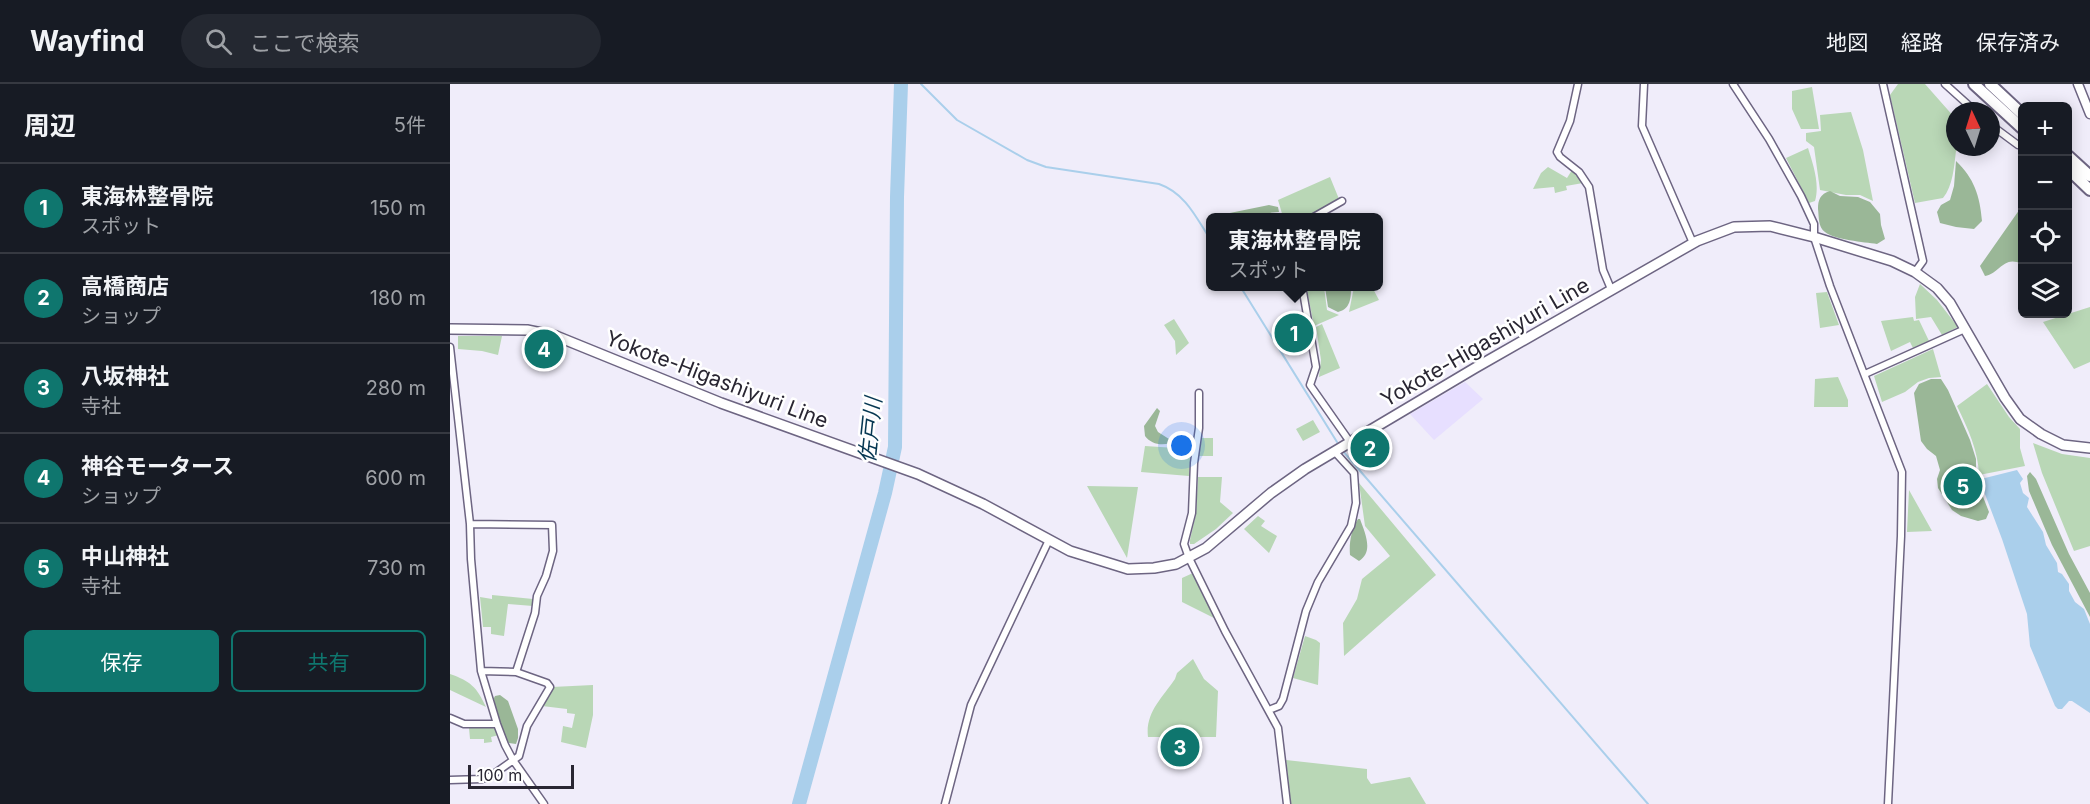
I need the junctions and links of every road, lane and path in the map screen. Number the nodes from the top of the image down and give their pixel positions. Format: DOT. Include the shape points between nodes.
graph roads {
  1 [pos="1578,84"];
  2 [pos="1644,84"];
  3 [pos="1734,84"];
  4 [pos="1883,84"];
  5 [pos="1945,84"];
  6 [pos="1974,84"];
  7 [pos="1990,84"];
  8 [pos="2078,84"];
  9 [pos="1965,102"];
  10 [pos="2018,110"];
  11 [pos="2090,114"];
  12 [pos="2018,124"];
  13 [pos="2000,132"];
  14 [pos="2018,145"];
  15 [pos="2072,160"];
  16 [pos="2072,174"];
  17 [pos="2090,176"];
  18 [pos="2090,190"];
  19 [pos="1341,201"];
  20 [pos="1321,213"];
  21 [pos="1814,237"];
  22 [pos="1693,243"];
  23 [pos="1915,272"];
  24 [pos="1611,289"];
  25 [pos="1303,291"];
  26 [pos="1965,328"];
  27 [pos="450,329"];
  28 [pos="450,347"];
  29 [pos="1865,374"];
  30 [pos="1199,393"];
  31 [pos="1350,442"];
  32 [pos="2090,448"];
  33 [pos="1334,451"];
  34 [pos="470,524"];
  35 [pos="1049,540"];
  36 [pos="1189,558"];
  37 [pos="481,671"];
  38 [pos="516,672"];
  39 [pos="1269,710"];
  40 [pos="450,718"];
  41 [pos="497,724"];
  42 [pos="513,760"];
  43 [pos="450,780"];
  44 [pos="543,804"];
  45 [pos="945,804"];
  46 [pos="1287,804"];
  47 [pos="1888,804"];
  1 -- 24 [label="street" via="1570,121 1557,152 1589,187 1603,270"];
  2 -- 22 [label="street" via="1642,126"];
  3 -- 21 [label="street" via="1801,196 1814,224"];
  4 -- 23 [label="street" via="1923,261"];
  5 -- 9 [label="street"];
  6 -- 12 [label="highway"];
  7 -- 10 [label="highway"];
  8 -- 11 [label="main road"];
  13 -- 14 [label="street"];
  15 -- 17 [label="highway"];
  16 -- 18 [label="highway"];
  19 -- 20 [label="street"];
  21 -- 22 [label="main road, Yokote-Higashiyuri Line" via="1752,225 1734,227"];
  21 -- 23 [label="main road, Yokote-Higashiyuri Line"];
  21 -- 29 [label="street"];
  22 -- 24 [label="main road, Yokote-Higashiyuri Line"];
  23 -- 26 [label="main road, Yokote-Higashiyuri Line" via="1945,296"];
  24 -- 31 [label="main road, Yokote-Higashiyuri Line"];
  25 -- 31 [label="street" via="1316,367 1310,385"];
  26 -- 29 [label="street"];
  26 -- 32 [label="main road, Yokote-Higashiyuri Line" via="2020,419 2063,445"];
  27 -- 35 [label="main road, Yokote-Higashiyuri Line" via="528,330 593,349 721,403 918,474"];
  28 -- 34 [label="street"];
  29 -- 47 [label="street" via="1902,472"];
  30 -- 36 [label="street" via="1192,513 1184,544"];
  31 -- 33 [label="main road, Yokote-Higashiyuri Line"];
  33 -- 36 [label="main road, Yokote-Higashiyuri Line" via="1270,492 1216,541"];
  33 -- 39 [label="street" via="1354,473 1356,503 1351,526 1306,611 1283,699 1279,706"];
  34 -- 37 [label="street"];
  34 -- 38 [label="street" via="552,525 553,551"];
  35 -- 36 [label="main road, Yokote-Higashiyuri Line" via="1070,551 1128,568 1173,565"];
  35 -- 45 [label="street" via="970,705"];
  36 -- 39 [label="street"];
  37 -- 38 [label="street"];
  37 -- 41 [label="street"];
  38 -- 42 [label="street" via="550,687 527,726 520,753"];
  39 -- 46 [label="street" via="1278,729"];
  40 -- 41 [label="street" via="464,724"];
  41 -- 42 [label="street"];
  42 -- 43 [label="street" via="486,778"];
  42 -- 44 [label="street"];
}
